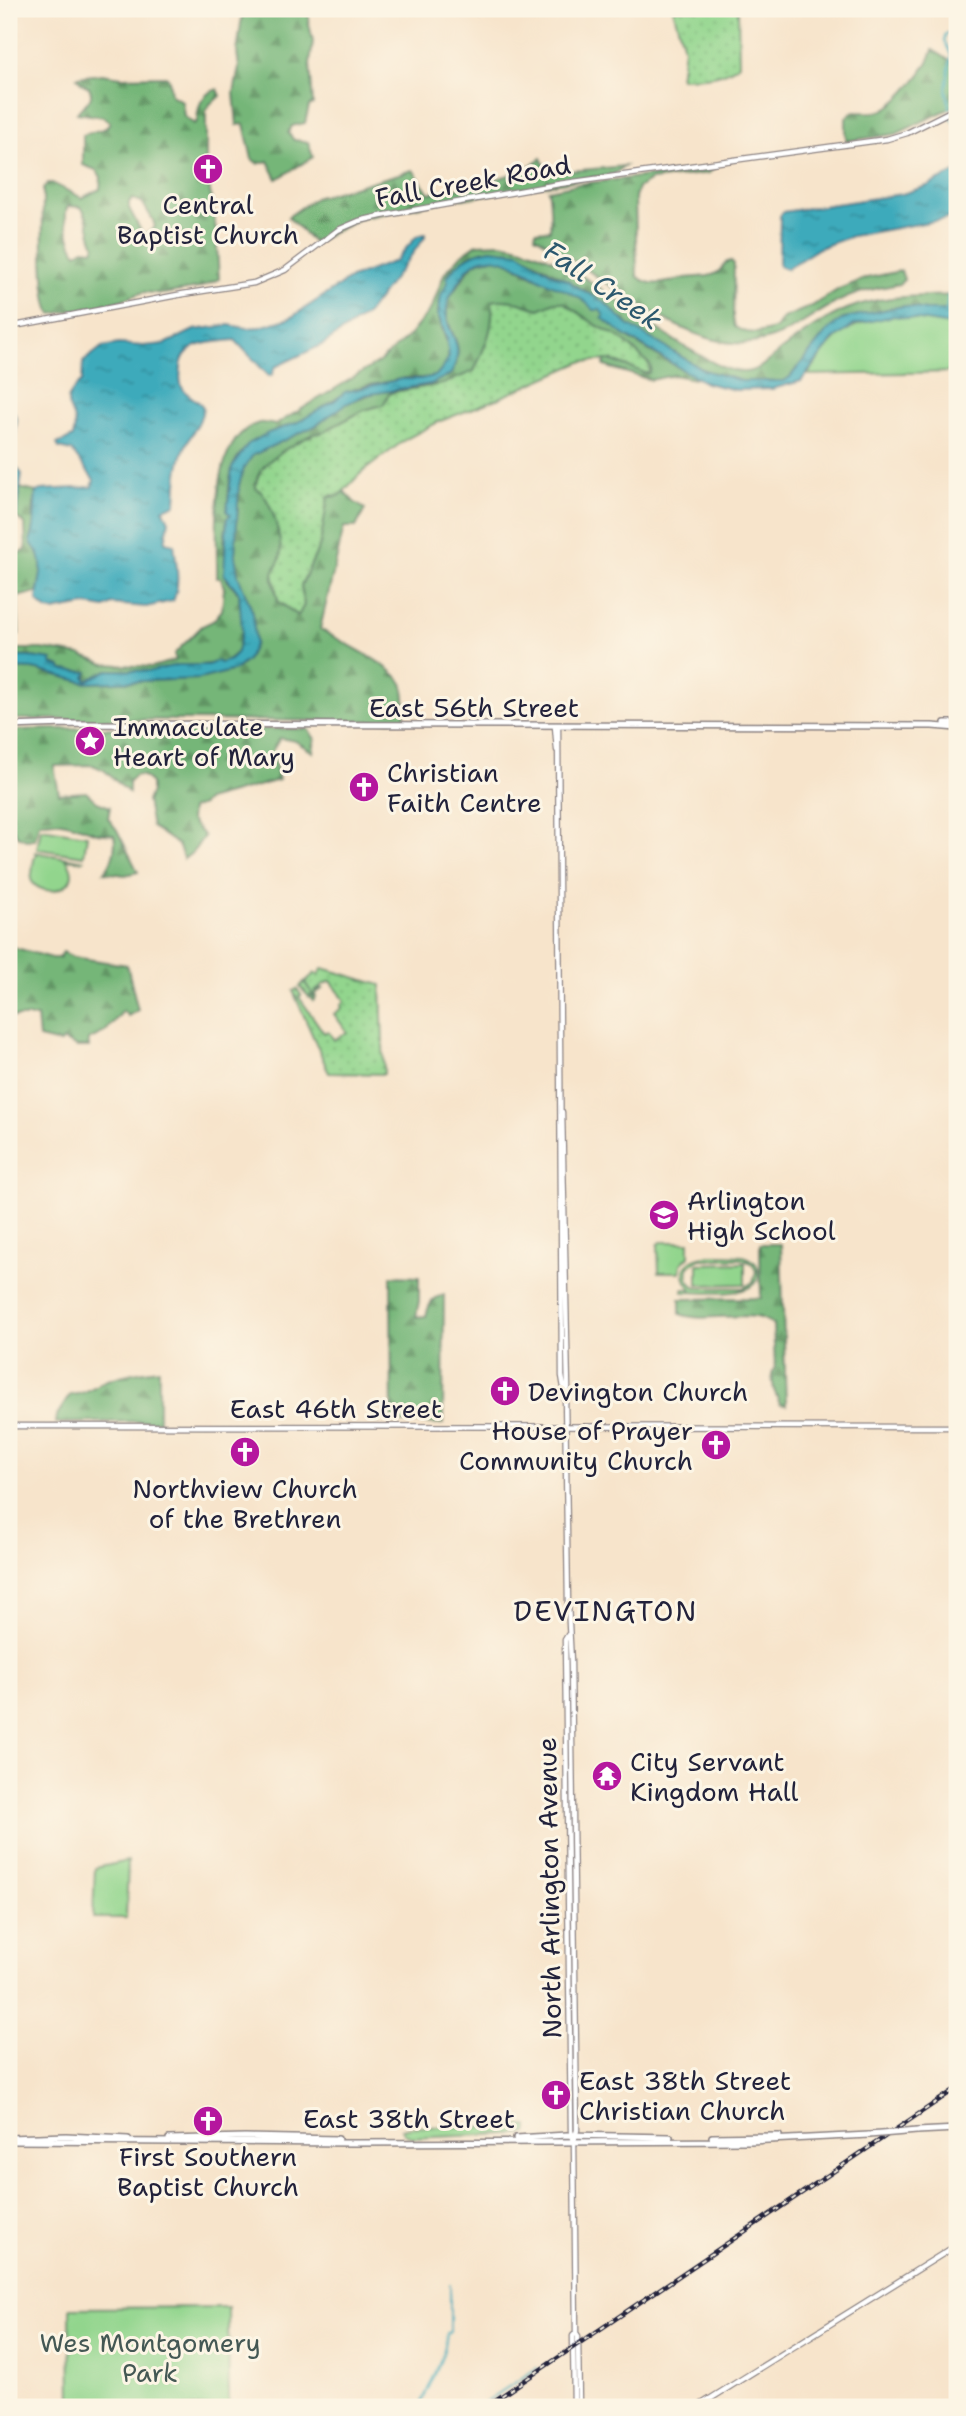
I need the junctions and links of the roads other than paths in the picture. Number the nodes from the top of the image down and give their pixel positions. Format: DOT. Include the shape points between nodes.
graph roads {
  1 [pos="957,108"];
  2 [pos="9,327"];
  3 [pos="9,726"];
  4 [pos="557,726"];
  5 [pos="957,726"];
  6 [pos="9,1426"];
  7 [pos="957,1427"];
  8 [pos="565,1428"];
  9 [pos="957,2129"];
  10 [pos="574,2137"];
  11 [pos="9,2139"];
  12 [pos="957,2245"];
  13 [pos="576,2333"];
  14 [pos="574,2407"];
  15 [pos="579,2407"];
  16 [pos="697,2407"];
  1 -- 2 [label="main road, Fall Creek Road" via="891,138 559,184 364,220 335,231 285,270 252,284"];
  3 -- 4 [label="main road, East 56th Street"];
  4 -- 5 [label="main road, East 56th Street"];
  4 -- 8 [label="main road, North Arlington Avenue"];
  6 -- 8 [label="main road, East 46th Street"];
  7 -- 8 [label="main road, East 46th Street"];
  8 -- 10 [label="main road, North Arlington Avenue"];
  9 -- 10 [label="main road, East 38th Street, bridge" via="750,2141"];
  10 -- 11 [label="main road, East 38th Street" via="355,2143"];
  10 -- 13 [label="main road, North Arlington Avenue"];
  12 -- 16 [label="main road"];
  13 -- 14 [label="main road, North Arlington Avenue"];
  13 -- 15 [label="main road, North Arlington Avenue"];
}
